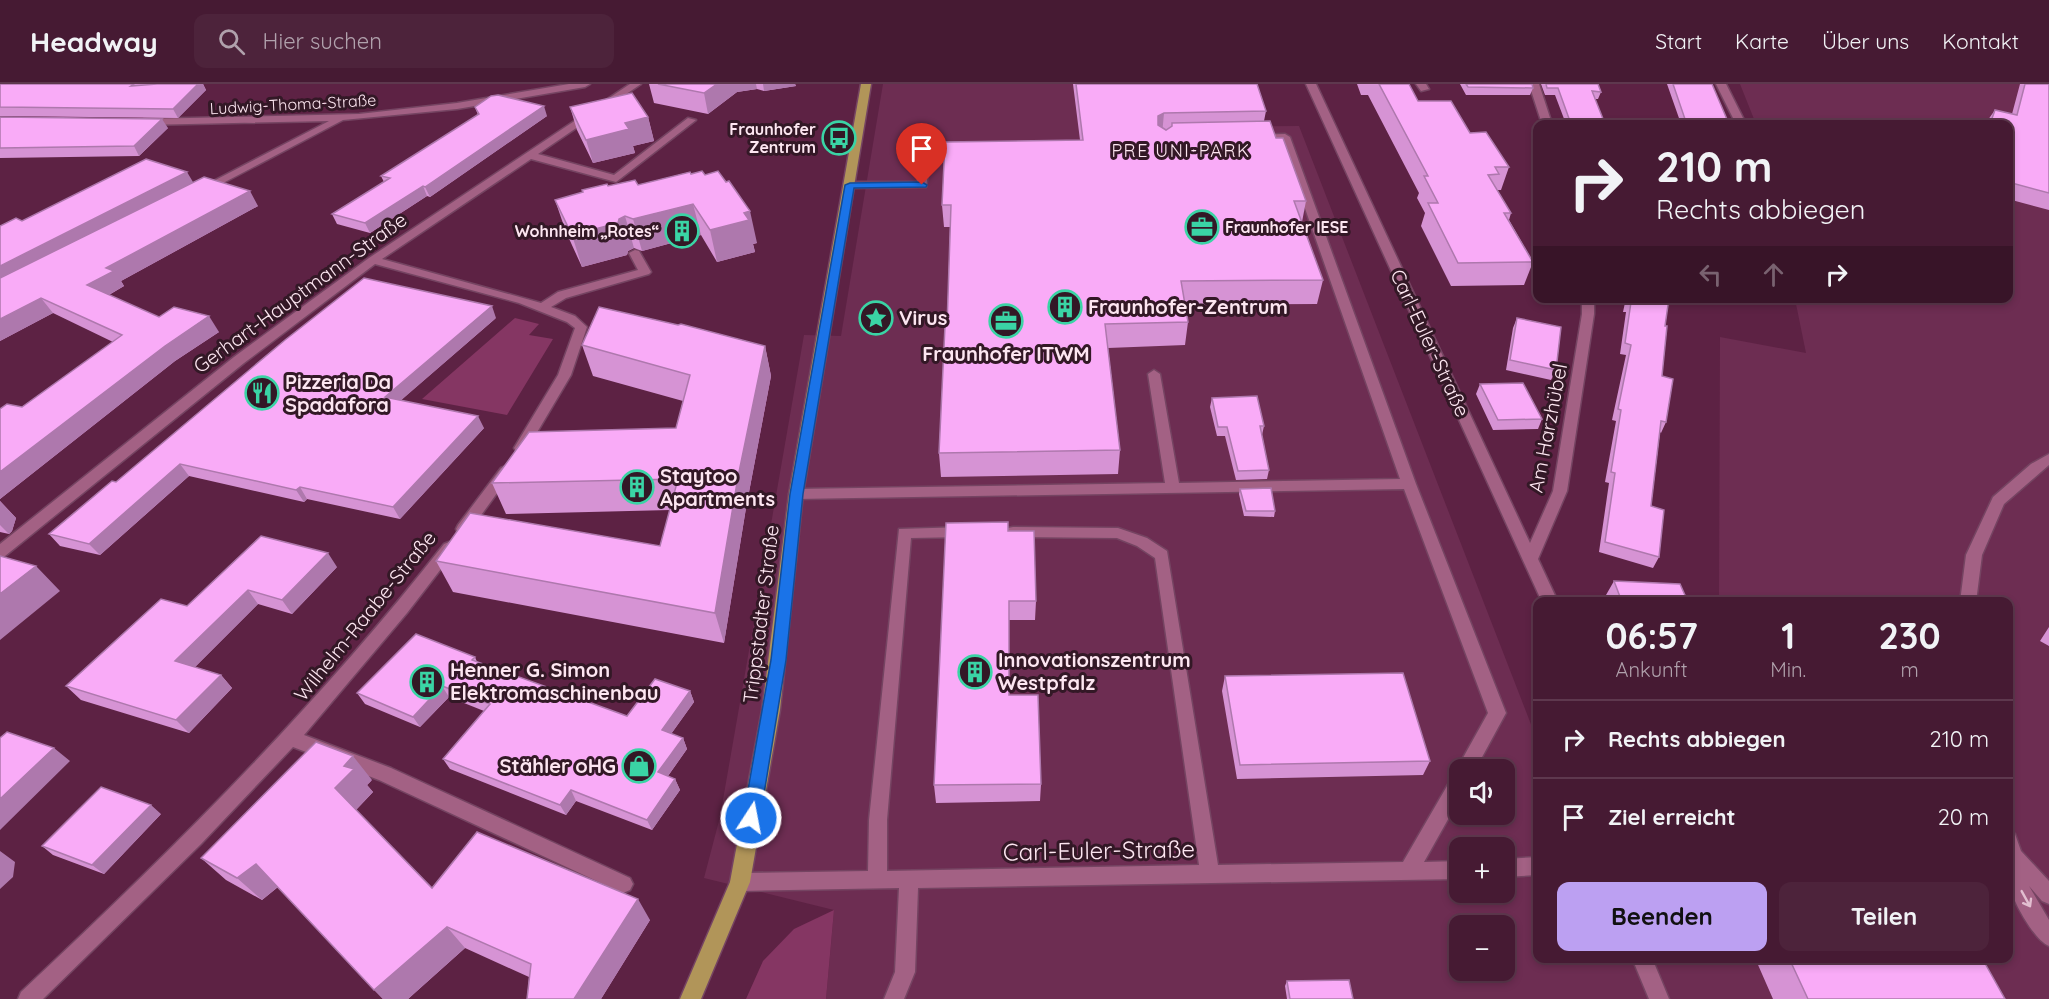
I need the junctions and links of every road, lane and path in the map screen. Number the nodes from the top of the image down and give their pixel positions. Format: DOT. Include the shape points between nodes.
graph roads {
  1 [pos="585,84"];
  2 [pos="636,84"];
  3 [pos="866,84"];
  4 [pos="1311,84"];
  5 [pos="1534,84"];
  6 [pos="1720,84"];
  7 [pos="340,119"];
  8 [pos="691,120"];
  9 [pos="1546,120"];
  10 [pos="1739,120"];
  11 [pos="129,122"];
  12 [pos="1240,138"];
  13 [pos="926,154"];
  14 [pos="532,156"];
  15 [pos="850,185"];
  16 [pos="187,199"];
  17 [pos="635,253"];
  18 [pos="373,260"];
  19 [pos="1588,303"];
  20 [pos="543,307"];
  21 [pos="1154,374"];
  22 [pos="2049,459"];
  23 [pos="1409,484"];
  24 [pos="1173,487"];
  25 [pos="796,494"];
  26 [pos="0,552"];
  27 [pos="1530,560"];
  28 [pos="1548,597"];
  29 [pos="1969,597"];
  30 [pos="291,738"];
  31 [pos="1471,759"];
  32 [pos="1449,799"];
  33 [pos="2013,850"];
  34 [pos="2013,854"];
  35 [pos="1533,866"];
  36 [pos="1515,867"];
  37 [pos="1449,870"];
  38 [pos="1408,872"];
  39 [pos="1210,875"];
  40 [pos="877,879"];
  41 [pos="909,879"];
  42 [pos="740,882"];
  43 [pos="623,884"];
  44 [pos="2049,895"];
  45 [pos="2049,936"];
  46 [pos="1644,963"];
  47 [pos="28,999"];
  48 [pos="690,999"];
  49 [pos="894,999"];
  50 [pos="1659,999"];
  1 -- 7 [label="street, Ludwig-Thoma-Straße" via="457,106"];
  2 -- 14 [label="street, Gerhart-Hauptmann-Straße"];
  3 -- 15 [label="main road, Trippstadter Straße"];
  4 -- 27 [label="street, Carl-Euler-Straße"];
  5 -- 9 [label="street"];
  6 -- 10 [label="street"];
  7 -- 11 [label="street, Ludwig-Thoma-Straße"];
  7 -- 16 [label="street"];
  8 -- 14 [label="street" via="615,179"];
  12 -- 23 [label="street" via="1285,137"];
  13 -- 15 [label="street" via="922,185"];
  14 -- 18 [label="street, Gerhart-Hauptmann-Straße"];
  15 -- 25 [label="main road, Trippstadter Straße"];
  17 -- 20 [label="street" via="645,272 562,295"];
  18 -- 20 [label="street, Wilhelm-Raabe-Straße"];
  18 -- 26 [label="street, Gerhart-Hauptmann-Straße" via="239,360"];
  19 -- 27 [label="street, Am Harzhübel" via="1560,491"];
  20 -- 30 [label="street, Wilhelm-Raabe-Straße" via="586,327 544,413 404,608"];
  21 -- 24 [label="street"];
  22 -- 29 [label="street" via="1998,501 1974,555"];
  23 -- 24 [label="street"];
  23 -- 31 [label="street" via="1497,713"];
  24 -- 25 [label="street"];
  25 -- 42 [label="main road, Trippstadter Straße" via="771,710"];
  27 -- 28 [label="street, Carl-Euler-Straße"];
  30 -- 43 [label="street" via="385,774"];
  30 -- 47 [label="street, Wilhelm-Raabe-Straße" via="117,916"];
  32 -- 38 [label="street"];
  33 -- 44 [label="street"];
  34 -- 45 [label="street, one-way" via="2019,886"];
  35 -- 36 [label="street"];
  37 -- 38 [label="street, Carl-Euler-Straße"];
  38 -- 39 [label="street, Carl-Euler-Straße"];
  39 -- 40 [label="street" via="1162,555 1118,533 904,533 878,820"];
  39 -- 41 [label="street, Carl-Euler-Straße"];
  40 -- 41 [label="street, Carl-Euler-Straße"];
  40 -- 42 [label="street, Carl-Euler-Straße"];
  41 -- 49 [label="street" via="905,972"];
  42 -- 48 [label="main road, Trippstadter Straße"];
  46 -- 50 [label="street"];
}
